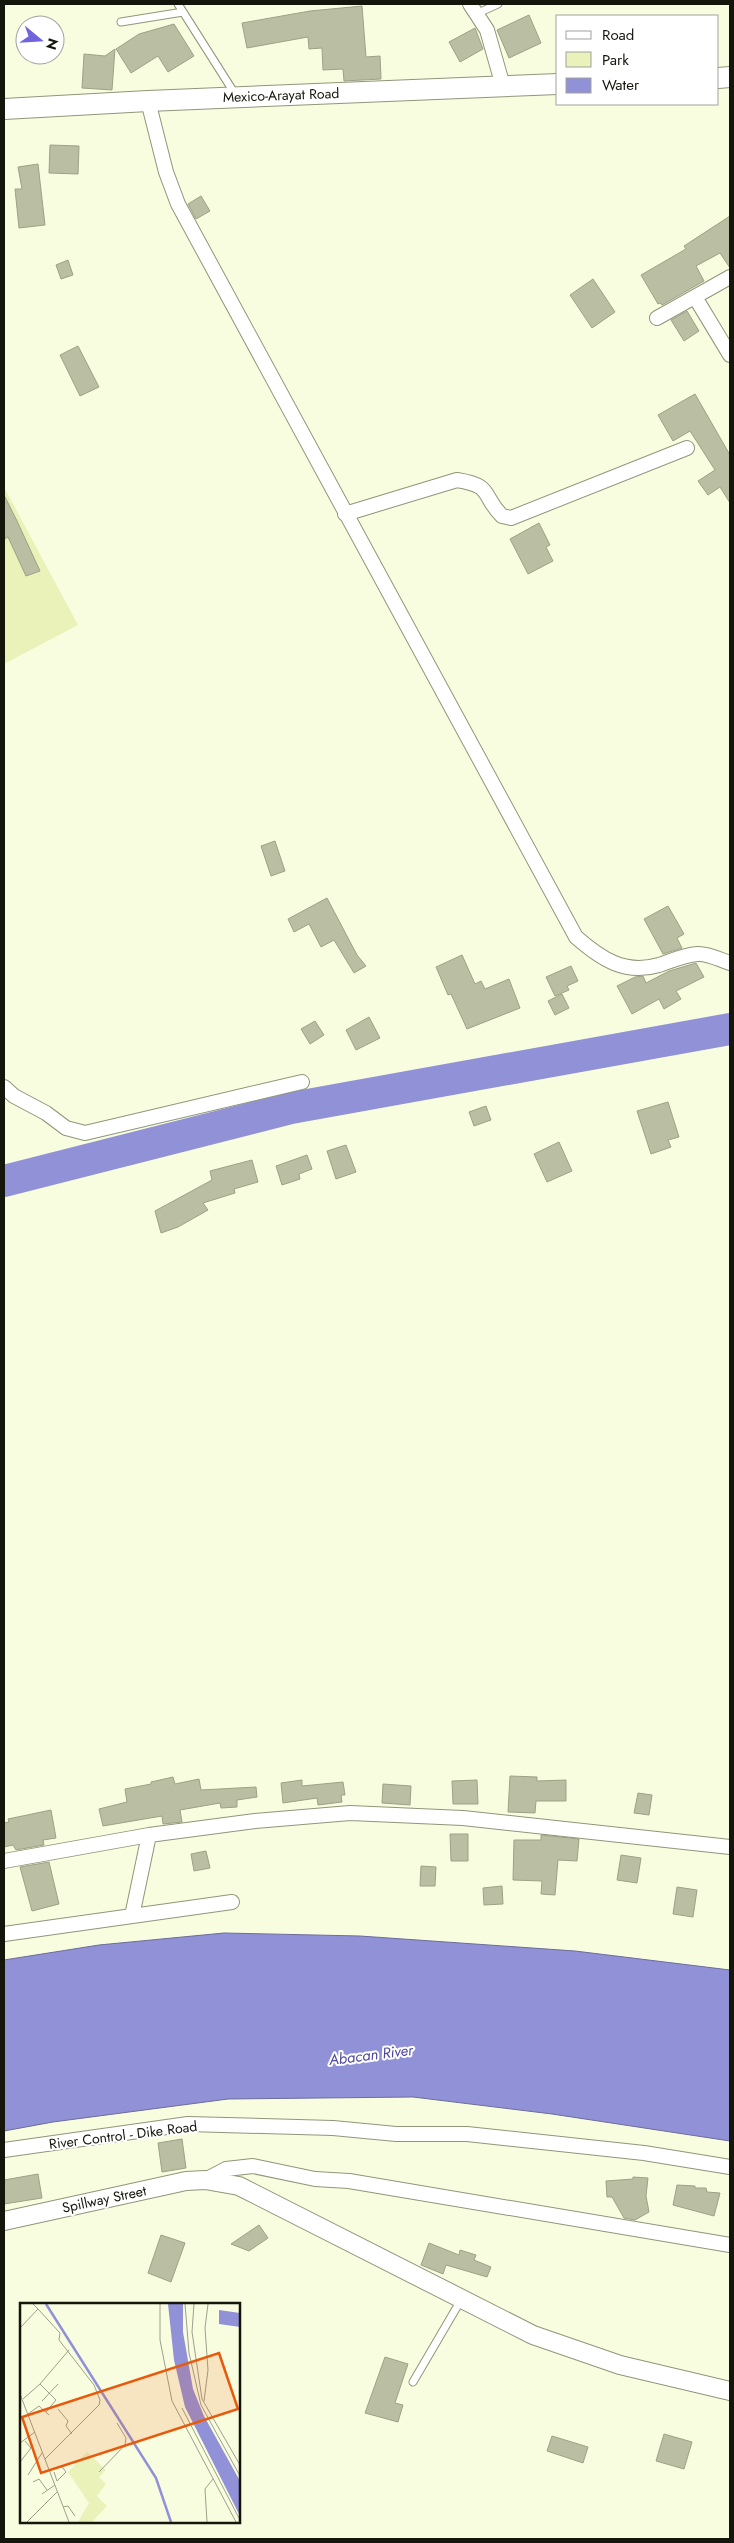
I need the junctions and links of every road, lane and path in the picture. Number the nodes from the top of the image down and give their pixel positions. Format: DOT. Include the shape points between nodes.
graph roads {
  1 [pos="178,4"];
  2 [pos="498,4"];
  3 [pos="473,9"];
  4 [pos="183,12"];
  5 [pos="121,22"];
  6 [pos="556,84"];
  7 [pos="503,86"];
  8 [pos="237,97"];
  9 [pos="148,101"];
  10 [pos="4,109"];
  11 [pos="730,277"];
  12 [pos="695,297"];
  13 [pos="657,318"];
  14 [pos="730,355"];
  15 [pos="687,448"];
  16 [pos="345,514"];
  17 [pos="730,963"];
  18 [pos="302,1082"];
  19 [pos="4,1087"];
  20 [pos="149,1835"];
  21 [pos="730,1847"];
  22 [pos="4,1860"];
  23 [pos="232,1902"];
  24 [pos="132,1916"];
  25 [pos="4,1934"];
  26 [pos="4,2150"];
  27 [pos="730,2167"];
  28 [pos="205,2180"];
  29 [pos="4,2221"];
  30 [pos="730,2245"];
  31 [pos="461,2300"];
  32 [pos="413,2382"];
  33 [pos="730,2391"];
  1 -- 4 [label="lane"];
  2 -- 3 [label="lane"];
  3 -- 7 [label="street" via="487,30"];
  4 -- 5 [label="lane"];
  4 -- 8 [label="lane"];
  6 -- 7 [label="main road, Mexico-Arayat Road"];
  7 -- 8 [label="main road, Mexico-Arayat Road"];
  8 -- 9 [label="main road, Mexico-Arayat Road"];
  9 -- 10 [label="main road, Mexico-Arayat Road"];
  9 -- 16 [label="street" via="166,172 178,204"];
  11 -- 12 [label="street"];
  12 -- 13 [label="street"];
  12 -- 14 [label="street"];
  15 -- 16 [label="street" via="511,518 502,516 487,492 476,483 457,480"];
  16 -- 17 [label="street" via="576,937 592,952 628,968 643,969 697,954"];
  18 -- 19 [label="street" via="85,1133 66,1128"];
  20 -- 21 [label="street" via="350,1813 463,1818"];
  20 -- 22 [label="street"];
  20 -- 24 [label="street"];
  23 -- 24 [label="street"];
  24 -- 25 [label="street"];
  26 -- 27 [label="street, River Control - Dike Road" via="188,2124 333,2128 396,2134 467,2134 644,2153"];
  28 -- 29 [label="street, Spillway Street" via="186,2181"];
  28 -- 30 [label="street" via="226,2169 253,2166"];
  28 -- 31 [label="street, Spillway Street" via="239,2186"];
  31 -- 32 [label="lane"];
  31 -- 33 [label="street, Spillway Street" via="568,2349"];
}
